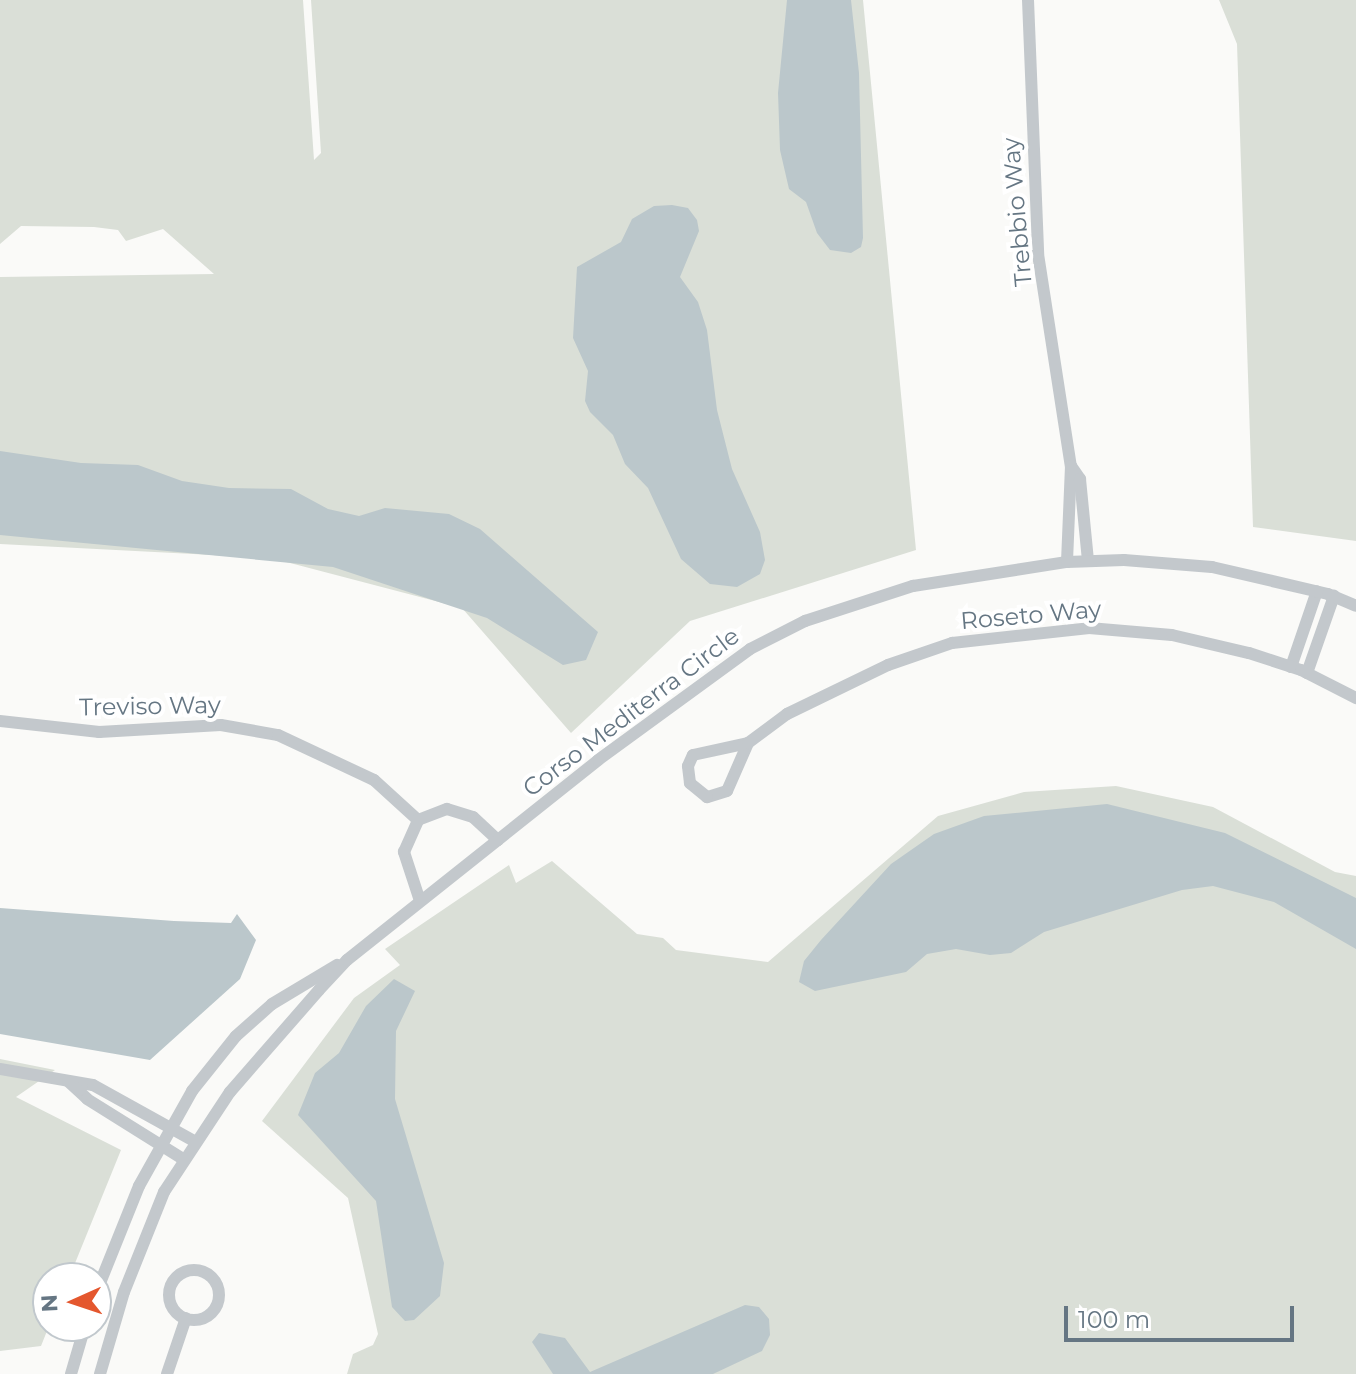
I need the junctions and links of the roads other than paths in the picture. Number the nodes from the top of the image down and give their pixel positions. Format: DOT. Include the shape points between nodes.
graph roads {
  1 [pos="1028,0"];
  2 [pos="1071,466"];
  3 [pos="1088,561"];
  4 [pos="1067,562"];
  5 [pos="1317,591"];
  6 [pos="1334,596"];
  7 [pos="1356,606"];
  8 [pos="1291,667"];
  9 [pos="1307,673"];
  10 [pos="1356,698"];
  11 [pos="0,721"];
  12 [pos="748,743"];
  13 [pos="418,820"];
  14 [pos="498,840"];
  15 [pos="420,901"];
  16 [pos="347,960"];
  17 [pos="0,1069"];
  18 [pos="68,1081"];
  19 [pos="168,1127"];
  20 [pos="194,1141"];
  21 [pos="160,1144"];
  22 [pos="183,1159"];
  23 [pos="109,1262"];
  24 [pos="186,1318"];
  25 [pos="80,1342"];
  26 [pos="71,1374"];
  27 [pos="100,1374"];
  28 [pos="167,1374"];
  1 -- 2 [label="street, Trebbio Way" via="1038,254"];
  2 -- 3 [label="street, Trebbio Way" via="1080,479"];
  2 -- 4 [label="street, Trebbio Way"];
  3 -- 4 [label="street, Corso Mediterra Circle"];
  3 -- 5 [label="street, Corso Mediterra Circle" via="1212,567"];
  4 -- 14 [label="street, Corso Mediterra Circle" via="913,586 805,621 750,649 672,703"];
  5 -- 6 [label="street, Corso Mediterra Circle"];
  5 -- 8 [label="street"];
  6 -- 7 [label="street, Corso Mediterra Circle"];
  6 -- 9 [label="street"];
  8 -- 9 [label="street, Roseto Way"];
  8 -- 12 [label="street, Roseto Way" via="1172,635 1089,628 1011,634 952,643 888,665 787,714"];
  9 -- 10 [label="street, Roseto Way"];
  11 -- 13 [label="street, Treviso Way" via="99,732 221,725 278,735 374,780"];
  12 -- 12 [label="street, Roseto Way" via="727,791 707,797 690,783 693,755"];
  13 -- 14 [label="street" via="447,809 473,817"];
  13 -- 15 [label="street" via="406,837 404,852"];
  14 -- 15 [label="street, Corso Mediterra Circle"];
  15 -- 16 [label="street, Corso Mediterra Circle"];
  16 -- 19 [label="street, Corso Mediterra Circle" via="297,986 236,1036"];
  16 -- 20 [label="street, Corso Mediterra Circle" via="253,1064"];
  17 -- 18 [label="street"];
  18 -- 19 [label="street" via="93,1085"];
  18 -- 21 [label="street" via="87,1099"];
  19 -- 20 [label="street"];
  19 -- 21 [label="street, Corso Mediterra Circle"];
  20 -- 22 [label="street, Corso Mediterra Circle"];
  21 -- 22 [label="street"];
  21 -- 23 [label="street, Corso Mediterra Circle"];
  22 -- 27 [label="street, Corso Mediterra Circle" via="124,1292"];
  24 -- 24 [label="street" via="173,1308 172,1284 189,1270 204,1272 218,1290 216,1306 203,1318"];
  24 -- 28 [label="street"];
  25 -- 26 [label="street"];
}
